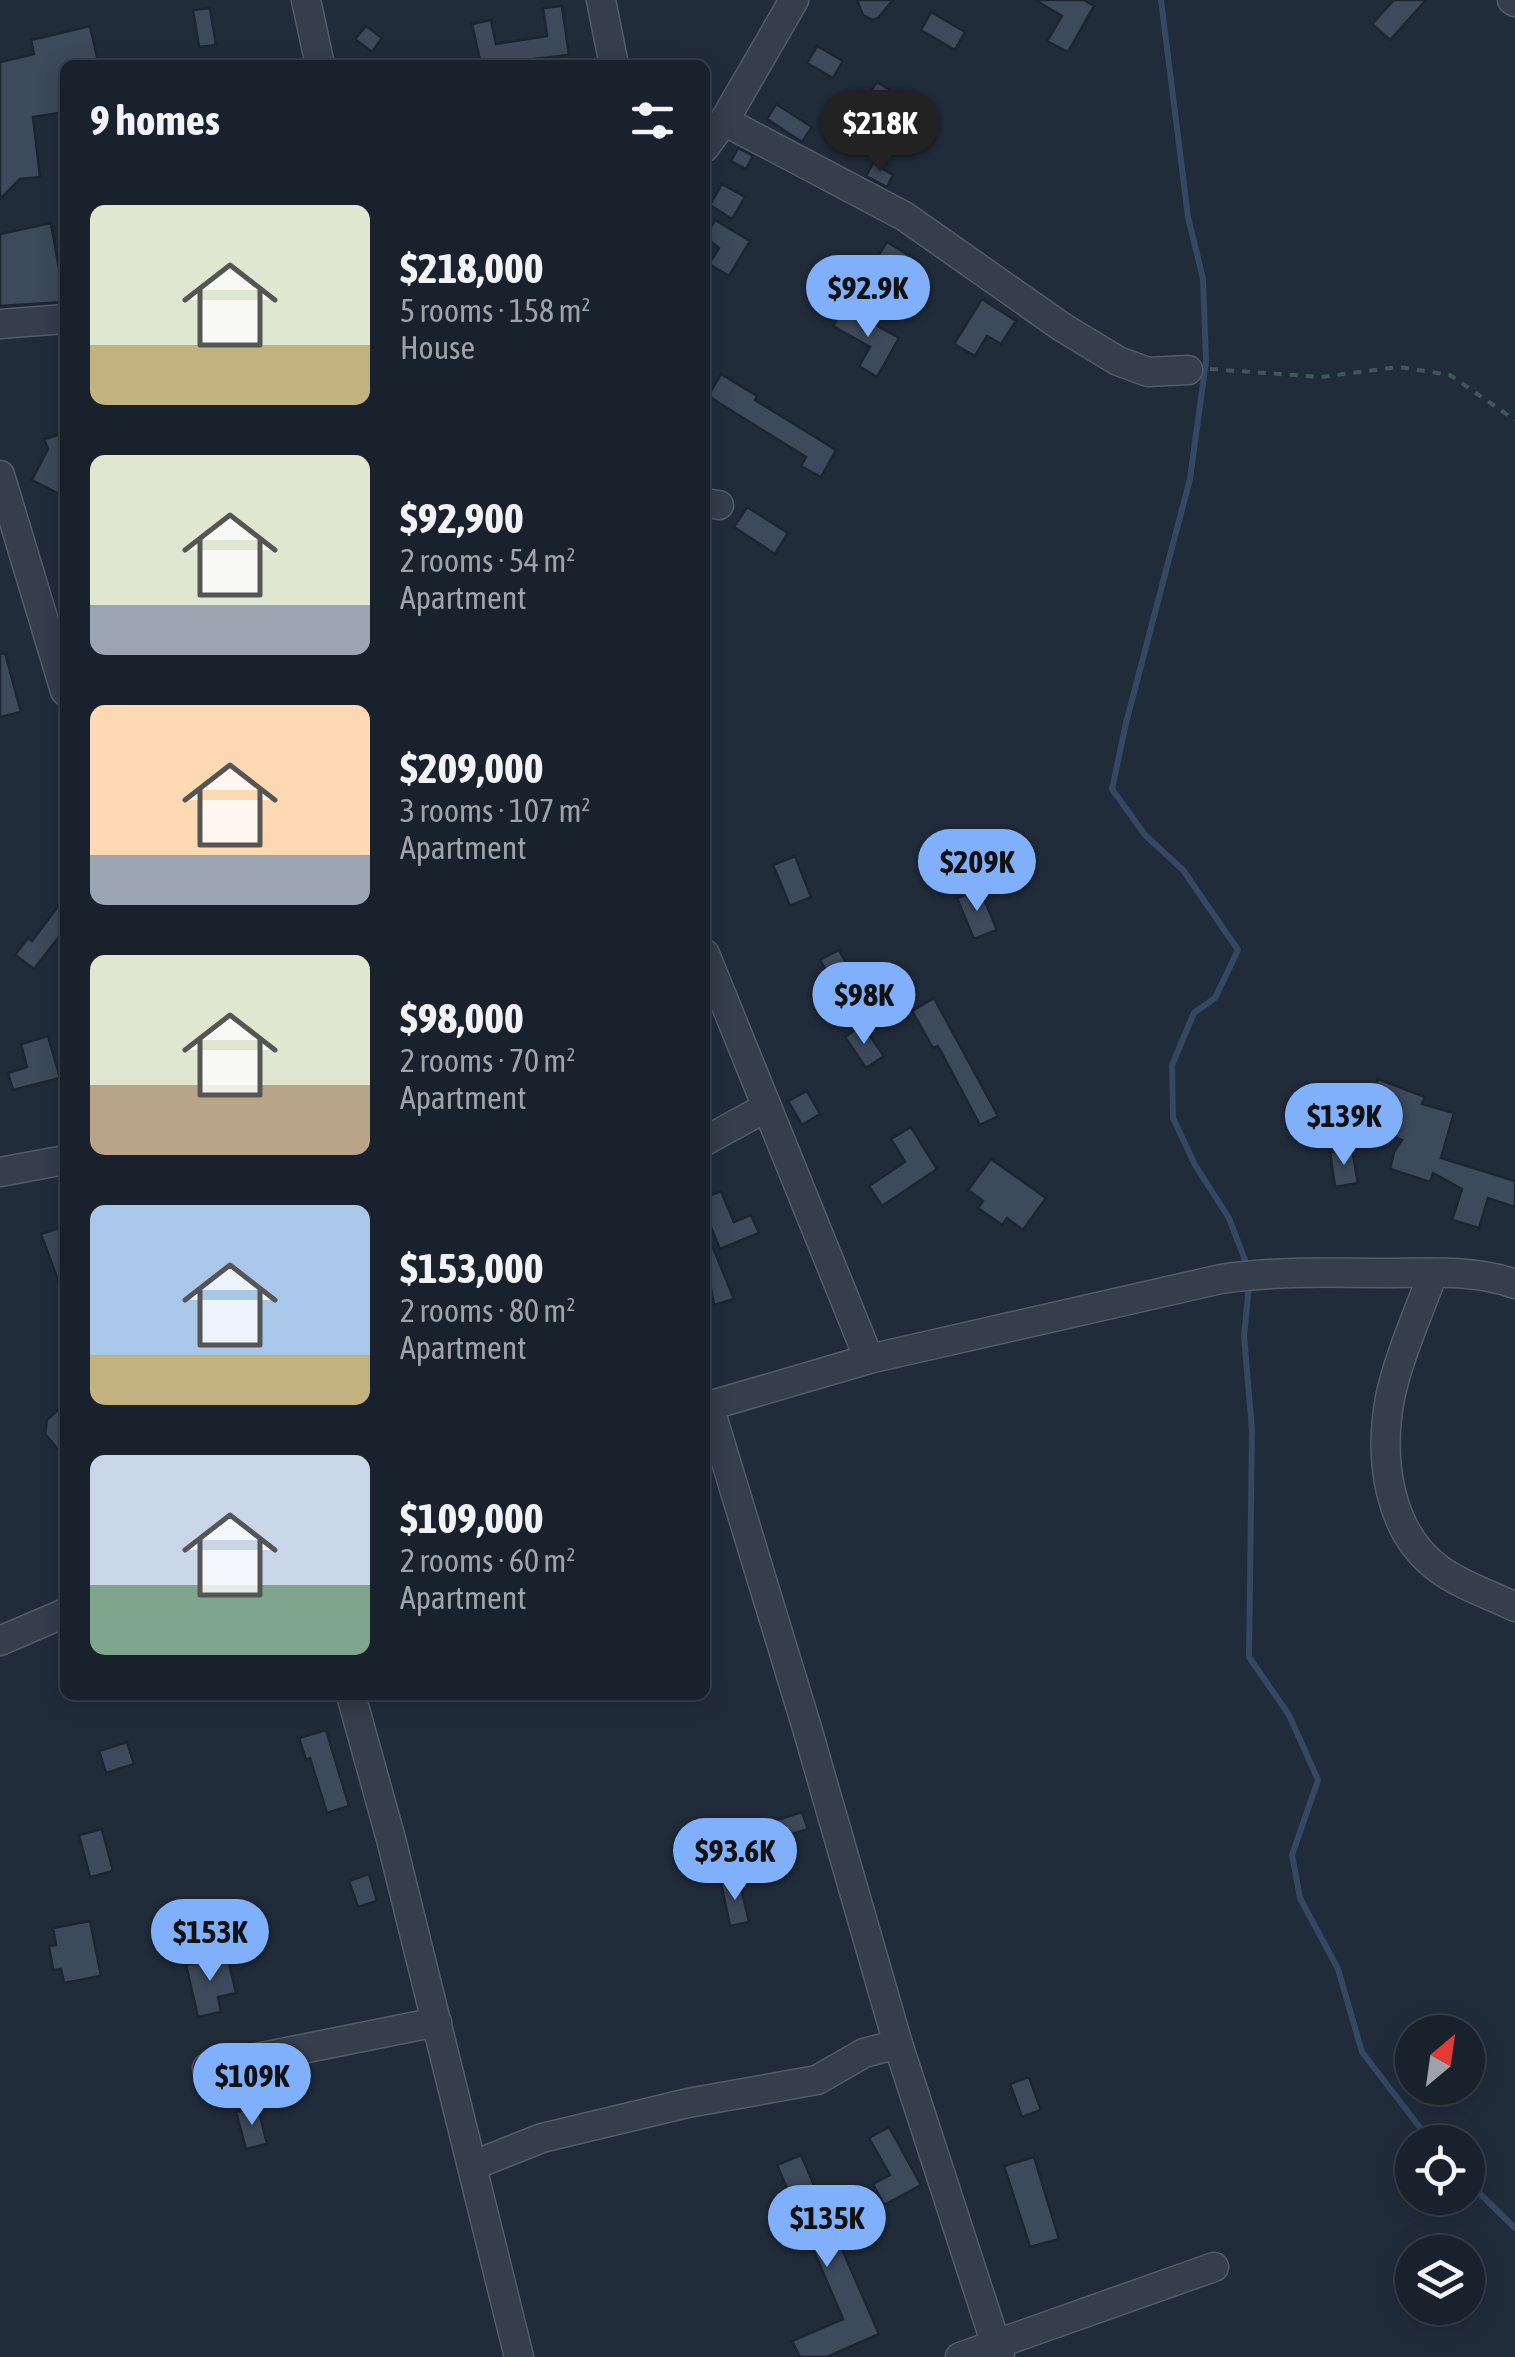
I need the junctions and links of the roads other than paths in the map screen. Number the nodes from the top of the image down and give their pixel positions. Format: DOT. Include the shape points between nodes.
graph roads {
  1 [pos="306,0"];
  2 [pos="601,0"];
  3 [pos="794,0"];
  4 [pos="319,60"];
  5 [pos="613,60"];
  6 [pos="724,121"];
  7 [pos="710,141"];
  8 [pos="60,319"];
  9 [pos="0,324"];
  10 [pos="1188,370"];
  11 [pos="0,475"];
  12 [pos="60,674"];
  13 [pos="710,966"];
  14 [pos="767,1107"];
  15 [pos="710,1138"];
  16 [pos="60,1161"];
  17 [pos="0,1172"];
  18 [pos="1433,1273"];
  19 [pos="1515,1284"];
  20 [pos="869,1359"];
  21 [pos="710,1405"];
  22 [pos="710,1416"];
  23 [pos="1515,1607"];
  24 [pos="60,1616"];
  25 [pos="0,1641"];
  26 [pos="352,1700"];
  27 [pos="437,2022"];
  28 [pos="898,2044"];
  29 [pos="207,2068"];
  30 [pos="474,2165"];
  31 [pos="1214,2266"];
  32 [pos="998,2351"];
  33 [pos="519,2357"];
  34 [pos="960,2357"];
  1 -- 4 [label="street"];
  2 -- 5 [label="street"];
  3 -- 6 [label="street"];
  6 -- 7 [label="street"];
  6 -- 10 [label="street" via="904,216 1118,361 1148,372"];
  8 -- 9 [label="street"];
  11 -- 12 [label="street"];
  13 -- 14 [label="street"];
  14 -- 15 [label="street"];
  14 -- 20 [label="street"];
  16 -- 17 [label="street"];
  18 -- 19 [label="street"];
  18 -- 20 [label="street" via="1270,1272 1221,1279"];
  18 -- 23 [label="street" via="1390,1397 1391,1498 1405,1532 1438,1568"];
  20 -- 21 [label="street"];
  22 -- 28 [label="street"];
  24 -- 25 [label="street"];
  26 -- 27 [label="street"];
  27 -- 29 [label="street"];
  27 -- 30 [label="street"];
  28 -- 30 [label="street" via="864,2053 818,2080 542,2138"];
  28 -- 32 [label="street"];
  30 -- 33 [label="street"];
  31 -- 32 [label="street"];
  32 -- 34 [label="street"];
}
